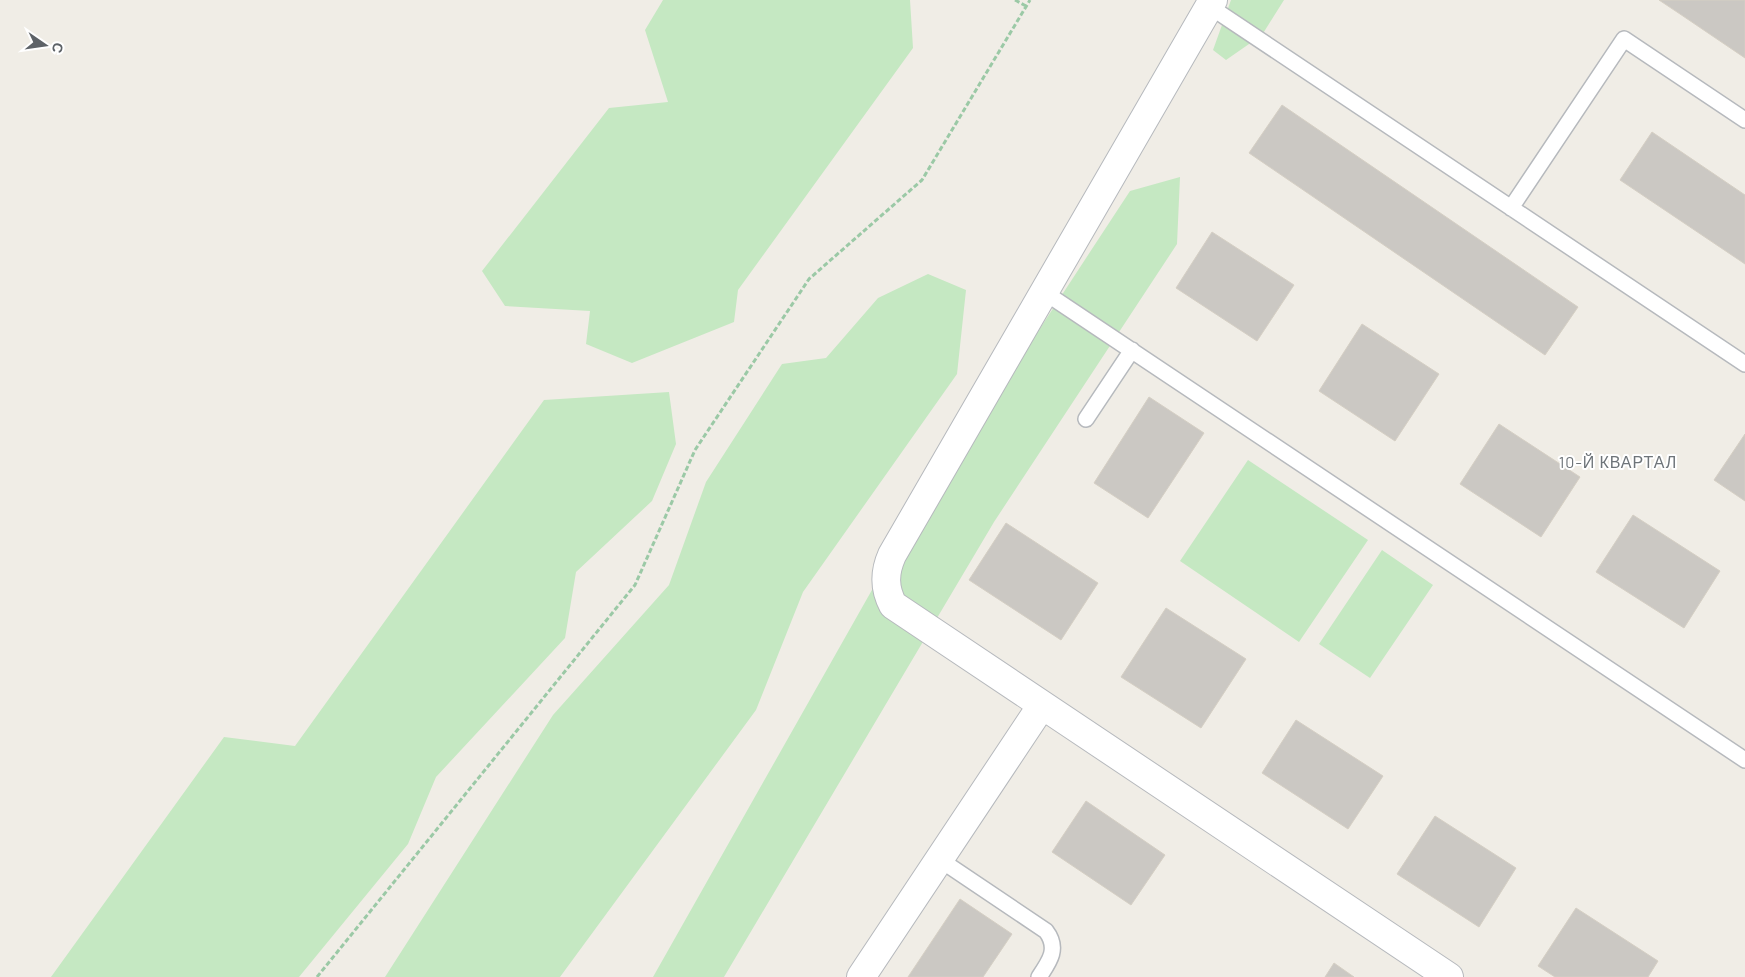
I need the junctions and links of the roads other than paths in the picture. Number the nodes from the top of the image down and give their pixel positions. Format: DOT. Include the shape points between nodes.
graph roads {
  1 [pos="1211,3"];
  2 [pos="1745,120"];
  3 [pos="1511,208"];
  4 [pos="1044,292"];
  5 [pos="1132,350"];
  6 [pos="1745,364"];
  7 [pos="1086,419"];
  8 [pos="1042,705"];
  9 [pos="1745,760"];
  10 [pos="939,859"];
  11 [pos="860,977"];
  12 [pos="1039,977"];
  13 [pos="1449,977"];
  1 -- 3 [label="lane"];
  1 -- 4 [label="street"];
  2 -- 3 [label="lane" via="1624,39"];
  3 -- 6 [label="lane"];
  4 -- 5 [label="lane"];
  4 -- 8 [label="street" via="892,555 886,576 887,591 893,605"];
  5 -- 7 [label="lane"];
  5 -- 9 [label="lane"];
  8 -- 10 [label="street"];
  8 -- 13 [label="street"];
  10 -- 11 [label="street"];
  10 -- 12 [label="lane" via="1046,931 1051,937 1053,952"];
}
